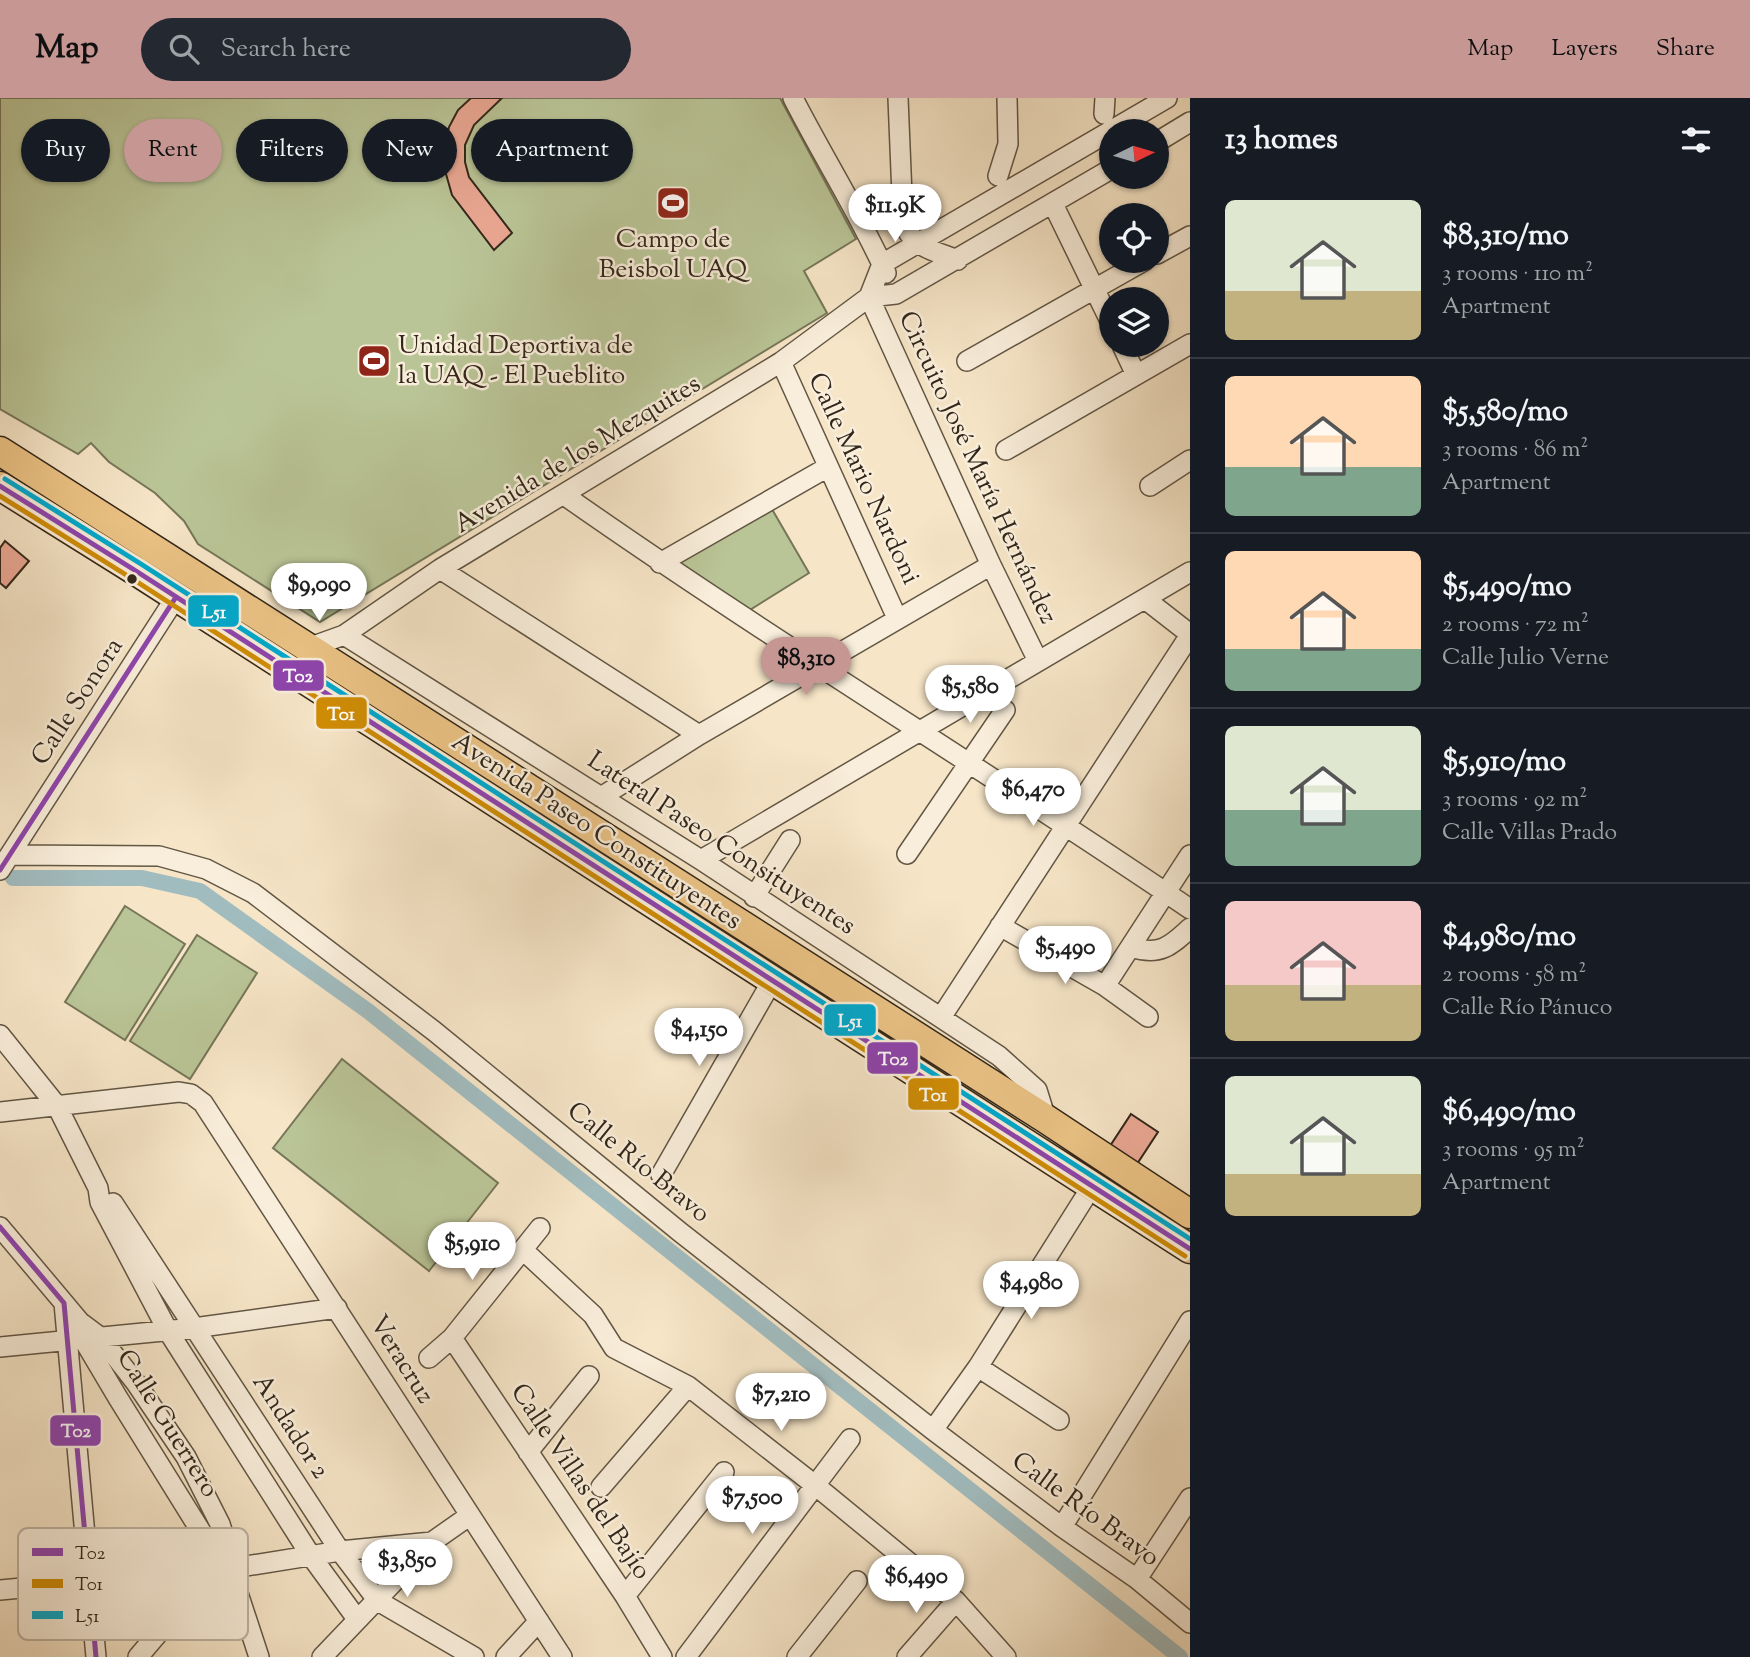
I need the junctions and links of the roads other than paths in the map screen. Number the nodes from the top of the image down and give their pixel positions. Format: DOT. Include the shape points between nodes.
graph roads {
  1 [pos="793,98"];
  2 [pos="898,98"];
  3 [pos="1007,98"];
  4 [pos="1167,98"];
  5 [pos="1190,122"];
  6 [pos="1169,135"];
  7 [pos="998,176"];
  8 [pos="1099,176"];
  9 [pos="1053,204"];
  10 [pos="1190,236"];
  11 [pos="917,245"];
  12 [pos="1169,247"];
  13 [pos="958,260"];
  14 [pos="882,264"];
  15 [pos="1121,273"];
  16 [pos="1095,287"];
  17 [pos="896,294"];
  18 [pos="1099,296"];
  19 [pos="869,298"];
  20 [pos="1190,344"];
  21 [pos="1128,357"];
  22 [pos="967,361"];
  23 [pos="781,362"];
  24 [pos="1136,375"];
  25 [pos="1006,450"];
  26 [pos="0,452"];
  27 [pos="1190,460"];
  28 [pos="828,467"];
  29 [pos="1150,486"];
  30 [pos="2,491"];
  31 [pos="564,495"];
  32 [pos="660,563"];
  33 [pos="991,565"];
  34 [pos="440,569"];
  35 [pos="1190,572"];
  36 [pos="176,597"];
  37 [pos="1145,598"];
  38 [pos="897,618"];
  39 [pos="344,635"];
  40 [pos="1190,635"];
  41 [pos="308,648"];
  42 [pos="1038,661"];
  43 [pos="821,666"];
  44 [pos="1005,710"];
  45 [pos="921,730"];
  46 [pos="699,735"];
  47 [pos="969,763"];
  48 [pos="601,797"];
  49 [pos="1065,825"];
  50 [pos="790,840"];
  51 [pos="907,854"];
  52 [pos="1190,855"];
  53 [pos="701,860"];
  54 [pos="5,863"];
  55 [pos="1166,893"];
  56 [pos="754,897"];
  57 [pos="1190,909"];
  58 [pos="1000,926"];
  59 [pos="1190,928"];
  60 [pos="1131,947"];
  61 [pos="772,981"];
  62 [pos="1105,986"];
  63 [pos="942,1016"];
  64 [pos="1149,1017"];
  65 [pos="0,1035"];
  66 [pos="57,1106"];
  67 [pos="0,1112"];
  68 [pos="1046,1119"];
  69 [pos="661,1175"];
  70 [pos="1092,1186"];
  71 [pos="98,1188"];
  72 [pos="1189,1211"];
  73 [pos="0,1227"];
  74 [pos="540,1228"];
  75 [pos="523,1250"];
  76 [pos="1190,1250"];
  77 [pos="337,1308"];
  78 [pos="1190,1321"];
  79 [pos="194,1328"];
  80 [pos="168,1331"];
  81 [pos="82,1335"];
  82 [pos="452,1338"];
  83 [pos="0,1347"];
  84 [pos="429,1358"];
  85 [pos="978,1367"];
  86 [pos="589,1376"];
  87 [pos="688,1386"];
  88 [pos="1059,1420"];
  89 [pos="933,1430"];
  90 [pos="850,1439"];
  91 [pos="528,1452"];
  92 [pos="724,1472"];
  93 [pos="816,1486"];
  94 [pos="601,1487"];
  95 [pos="1190,1498"];
  96 [pos="469,1516"];
  97 [pos="1062,1527"];
  98 [pos="87,1528"];
  99 [pos="200,1528"];
  100 [pos="432,1542"];
  101 [pos="340,1551"];
  102 [pos="311,1556"];
  103 [pos="248,1569"];
  104 [pos="1137,1579"];
  105 [pos="857,1581"];
  106 [pos="18,1588"];
  107 [pos="0,1590"];
  108 [pos="625,1596"];
  109 [pos="378,1601"];
  110 [pos="956,1601"];
  111 [pos="357,1619"];
  112 [pos="539,1621"];
  113 [pos="1190,1623"];
  114 [pos="248,1628"];
  115 [pos="156,1640"];
  116 [pos="138,1657"];
  117 [pos="259,1657"];
  118 [pos="322,1657"];
  119 [pos="474,1657"];
  120 [pos="506,1657"];
  121 [pos="562,1657"];
  122 [pos="662,1657"];
  123 [pos="686,1657"];
  124 [pos="797,1657"];
  125 [pos="907,1657"];
  126 [pos="1006,1657"];
  1 -- 14 [label="street"];
  2 -- 11 [label="street" via="902,220"];
  3 -- 7 [label="street" via="1008,144"];
  4 -- 11 [label="street"];
  5 -- 6 [label="street"];
  8 -- 9 [label="street, Avenida de los Mezquites"];
  9 -- 13 [label="street, Avenida de los Mezquites"];
  9 -- 16 [label="street"];
  10 -- 12 [label="street"];
  11 -- 13 [label="street"];
  11 -- 14 [label="street"];
  13 -- 17 [label="street, Avenida de los Mezquites"];
  14 -- 17 [label="street"];
  14 -- 19 [label="street"];
  15 -- 16 [label="street"];
  16 -- 18 [label="street"];
  16 -- 22 [label="street"];
  17 -- 19 [label="street, Avenida de los Mezquites"];
  19 -- 23 [label="street, Avenida de los Mezquites"];
  19 -- 33 [label="street, Circuito José María Hernández"];
  20 -- 24 [label="street"];
  21 -- 24 [label="street"];
  23 -- 28 [label="street, Calle Mario Nardoni"];
  23 -- 31 [label="street, Avenida de los Mezquites"];
  24 -- 25 [label="street"];
  26 -- 41 [label="highway, Avenida Paseo Constituyentes"];
  27 -- 29 [label="street"];
  28 -- 32 [label="street"];
  28 -- 38 [label="street, Calle Mario Nardoni"];
  30 -- 36 [label="highway, Avenida Paseo Constituyentes"];
  31 -- 32 [label="street"];
  31 -- 34 [label="street, Avenida de los Mezquites"];
  32 -- 43 [label="street"];
  33 -- 38 [label="street"];
  33 -- 42 [label="street, Circuito José María Hernández"];
  34 -- 39 [label="street, Avenida de los Mezquites"];
  34 -- 46 [label="street"];
  35 -- 37 [label="street, Circuito José María Hernández"];
  36 -- 54 [label="street, Calle Sonora"];
  36 -- 61 [label="highway, Avenida Paseo Constituyentes"];
  37 -- 40 [label="street"];
  37 -- 42 [label="street, Circuito José María Hernández"];
  38 -- 43 [label="street"];
  39 -- 41 [label="street, Avenida de los Mezquites"];
  39 -- 48 [label="street, Lateral Paseo Consituyentes"];
  40 -- 49 [label="street"];
  41 -- 68 [label="highway, Avenida Paseo Constituyentes"];
  42 -- 45 [label="street, Circuito José María Hernández"];
  43 -- 45 [label="street"];
  43 -- 46 [label="street"];
  44 -- 47 [label="street"];
  45 -- 47 [label="street"];
  45 -- 53 [label="street, Circuito José María Hernández"];
  46 -- 48 [label="street"];
  47 -- 49 [label="street"];
  47 -- 51 [label="street"];
  48 -- 53 [label="street, Lateral Paseo Consituyentes"];
  49 -- 55 [label="street"];
  49 -- 58 [label="street"];
  50 -- 56 [label="street"];
  52 -- 55 [label="street"];
  53 -- 56 [label="street, Lateral Paseo Consituyentes"];
  54 -- 89 [label="street, Calle Río Bravo" via="159,856 206,869 253,892"];
  55 -- 57 [label="street"];
  55 -- 60 [label="street"];
  56 -- 63 [label="street, Lateral Paseo Consituyentes"];
  58 -- 62 [label="street"];
  58 -- 63 [label="street"];
  59 -- 60 [label="street" via="1161,950 1145,952"];
  60 -- 62 [label="street"];
  61 -- 69 [label="street"];
  61 -- 70 [label="highway, Avenida Paseo Constituyentes"];
  62 -- 64 [label="street"];
  63 -- 68 [label="street, Lateral Paseo Consituyentes" via="1037,1090"];
  65 -- 66 [label="street, Andador 2"];
  66 -- 67 [label="street"];
  66 -- 71 [label="street, Andador 2"];
  66 -- 77 [label="street, Veracruz" via="191,1094 203,1103"];
  68 -- 72 [label="highway, Avenida Paseo Constituyentes"];
  70 -- 76 [label="highway, Avenida Paseo Constituyentes"];
  70 -- 85 [label="street"];
  71 -- 79 [label="street, Andador 2" via="110,1198"];
  71 -- 80 [label="street, Andador 2" via="100,1202"];
  73 -- 81 [label="street" via="64,1303"];
  74 -- 75 [label="street"];
  75 -- 82 [label="street"];
  75 -- 87 [label="street" via="593,1315 614,1349"];
  77 -- 79 [label="street"];
  77 -- 96 [label="street, Veracruz"];
  78 -- 97 [label="street"];
  79 -- 80 [label="street"];
  79 -- 101 [label="street, Andador 2"];
  80 -- 81 [label="street"];
  80 -- 102 [label="street, Andador 2"];
  81 -- 83 [label="street"];
  81 -- 98 [label="street"];
  81 -- 99 [label="street, Calle Guerrero"];
  82 -- 84 [label="street"];
  82 -- 91 [label="street, Calle Villas del Bajío"];
  85 -- 88 [label="street"];
  85 -- 89 [label="street"];
  86 -- 91 [label="street"];
  87 -- 93 [label="street"];
  87 -- 94 [label="street"];
  89 -- 97 [label="street, Calle Río Bravo"];
  90 -- 93 [label="street"];
  91 -- 108 [label="street, Calle Villas del Bajío"];
  92 -- 108 [label="street"];
  93 -- 110 [label="street"];
  93 -- 123 [label="street"];
  95 -- 104 [label="street"];
  96 -- 100 [label="street"];
  96 -- 112 [label="street, Veracruz"];
  97 -- 104 [label="street, Calle Río Bravo"];
  100 -- 101 [label="street"];
  100 -- 109 [label="street"];
  101 -- 102 [label="street"];
  101 -- 109 [label="street, Andador 2"];
  102 -- 103 [label="street"];
  102 -- 111 [label="street, Andador 2"];
  104 -- 113 [label="street, Calle Río Bravo"];
  105 -- 124 [label="street"];
  106 -- 107 [label="street"];
  108 -- 122 [label="street, Calle Villas del Bajío"];
  109 -- 111 [label="street"];
  109 -- 119 [label="street, Andador 2"];
  110 -- 125 [label="street"];
  110 -- 126 [label="street"];
  111 -- 118 [label="street"];
  112 -- 120 [label="street"];
  112 -- 121 [label="street, Veracruz"];
  114 -- 117 [label="street, Calle Guerrero"];
  115 -- 116 [label="street"];
}
